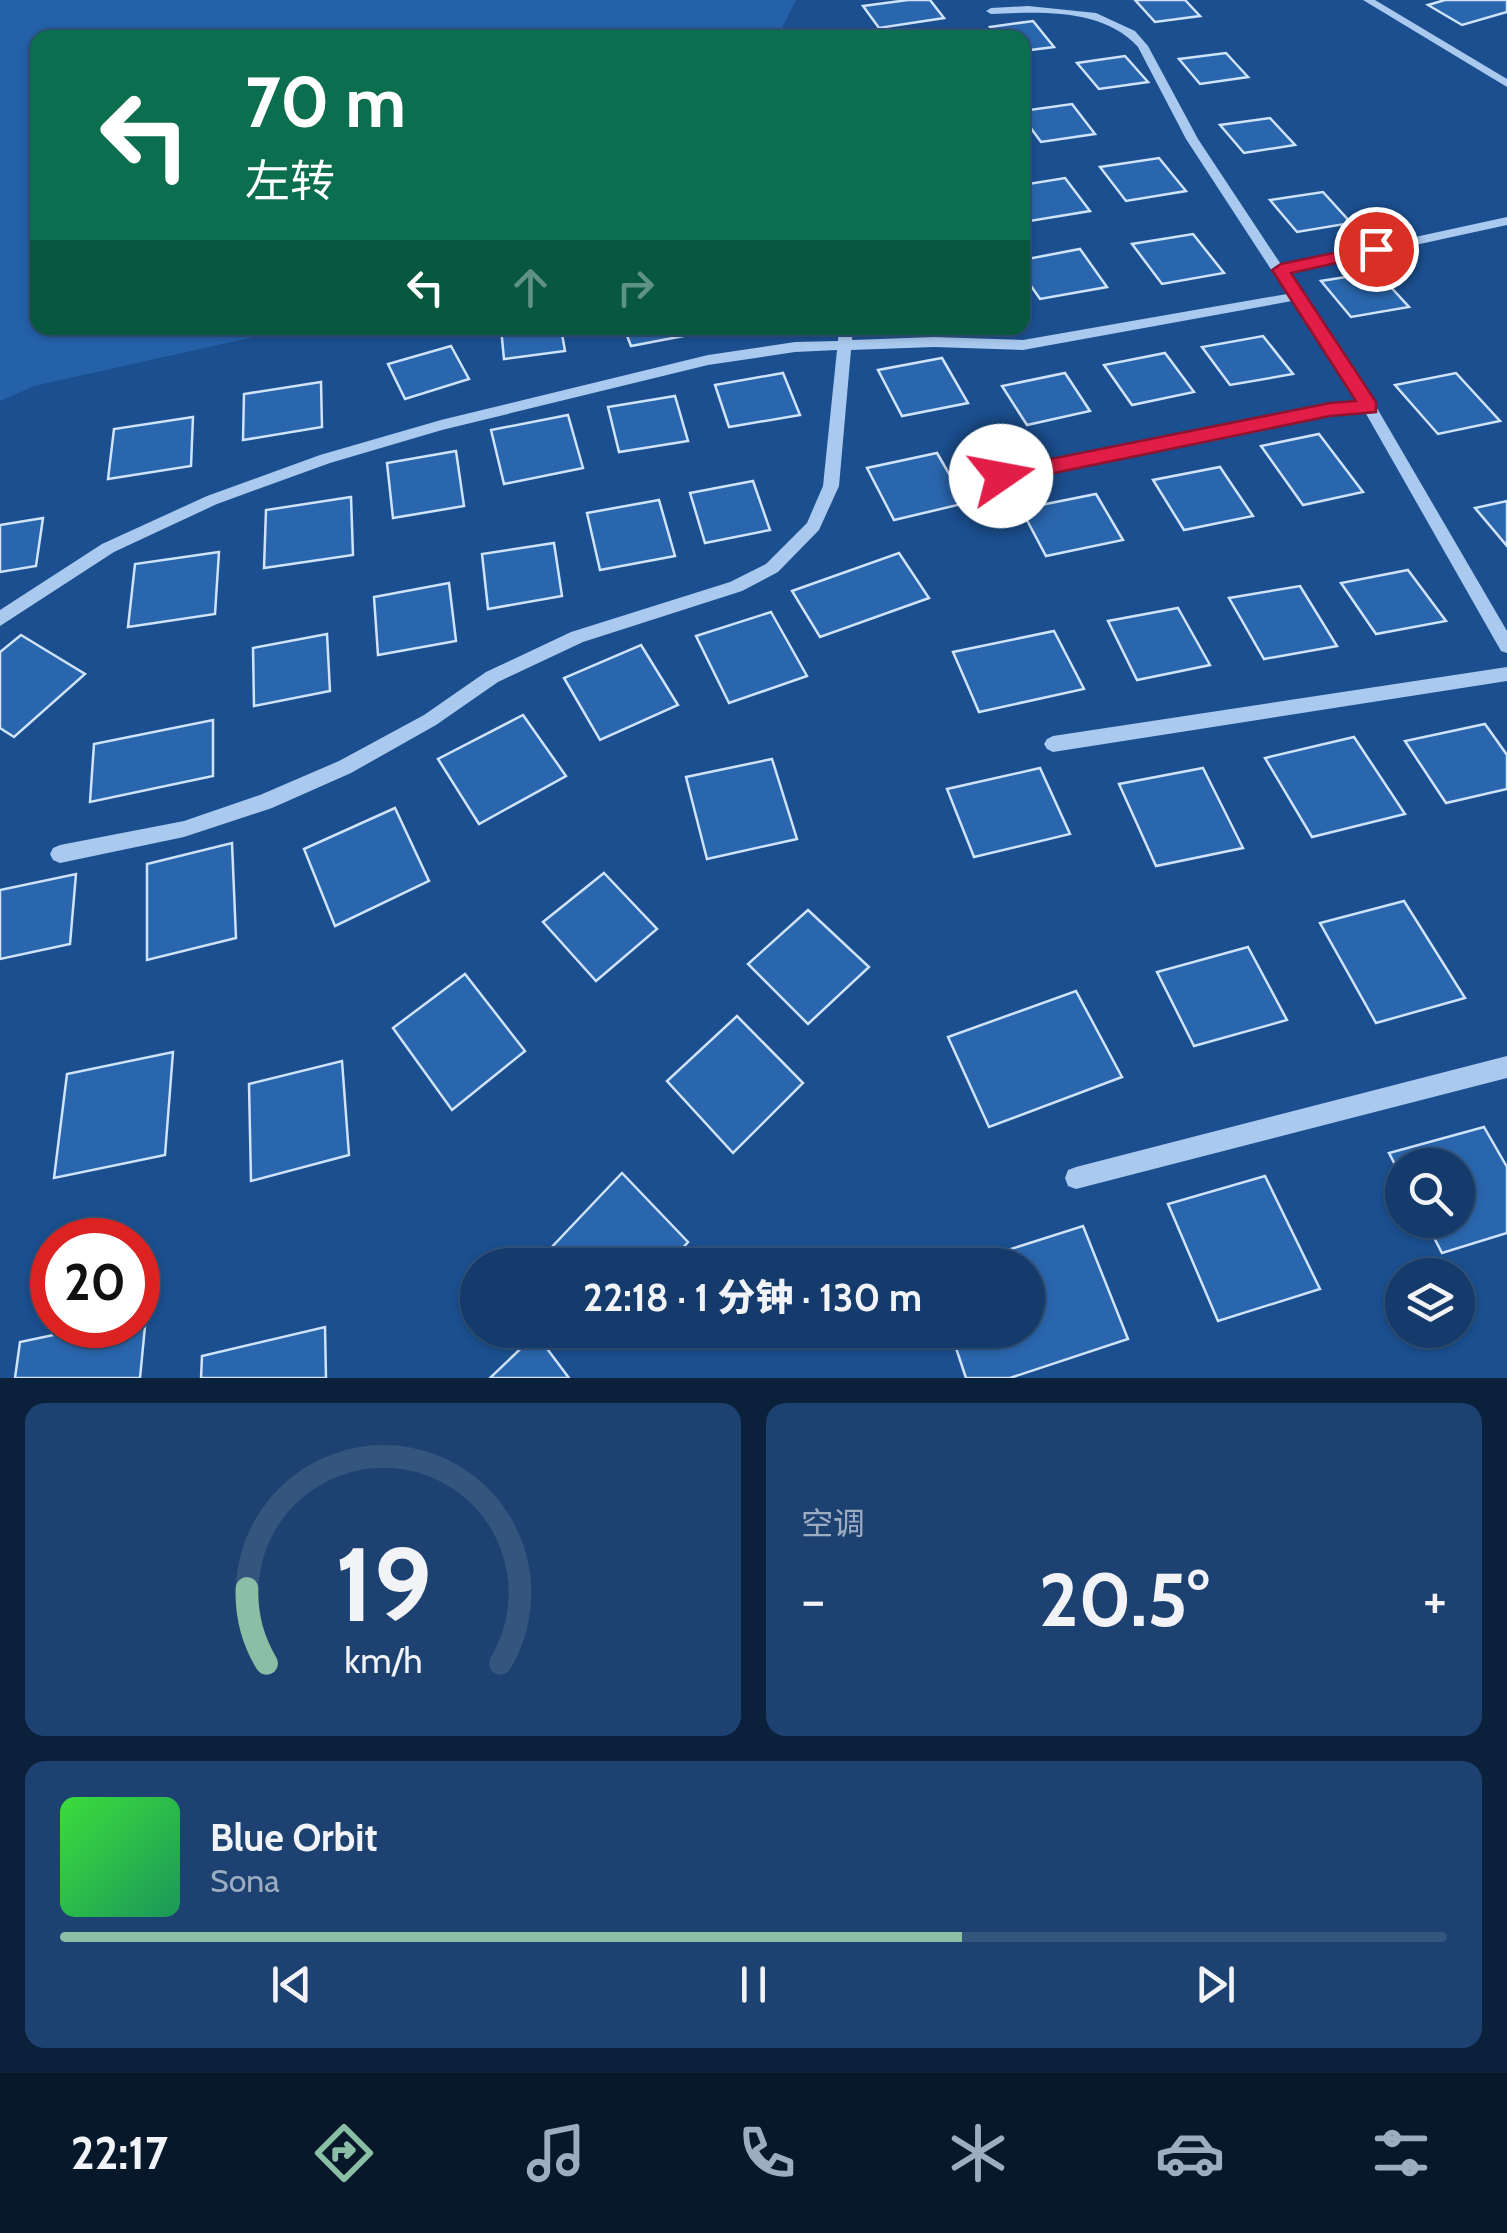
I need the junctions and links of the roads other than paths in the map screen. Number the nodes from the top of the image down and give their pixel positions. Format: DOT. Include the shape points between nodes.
graph roads {
  1 [pos="1368,0"];
  2 [pos="991,11"];
  3 [pos="1507,84"];
  4 [pos="1507,221"];
  5 [pos="1281,270"];
  6 [pos="1298,296"];
  7 [pos="845,336"];
  8 [pos="1370,407"];
  9 [pos="1001,476"];
  10 [pos="0,619"];
  11 [pos="1507,646"];
  12 [pos="1507,674"];
  13 [pos="1052,744"];
  14 [pos="60,854"];
  15 [pos="1507,1067"];
  16 [pos="1076,1178"];
  1 -- 3 [label="lane"];
  2 -- 5 [label="lane" via="1096,16 1130,32"];
  4 -- 5 [label="lane"];
  5 -- 6 [label="lane"];
  6 -- 7 [label="lane" via="1023,345"];
  6 -- 8 [label="lane"];
  7 -- 10 [label="lane" via="708,360 325,459 108,548"];
  7 -- 14 [label="lane" via="830,486 813,526 772,568 736,588 577,637 492,677 346,767 266,802 184,830"];
  8 -- 9 [label="lane" via="1330,409"];
  8 -- 11 [label="lane"];
  12 -- 13 [label="lane"];
  15 -- 16 [label="lane"];
}
